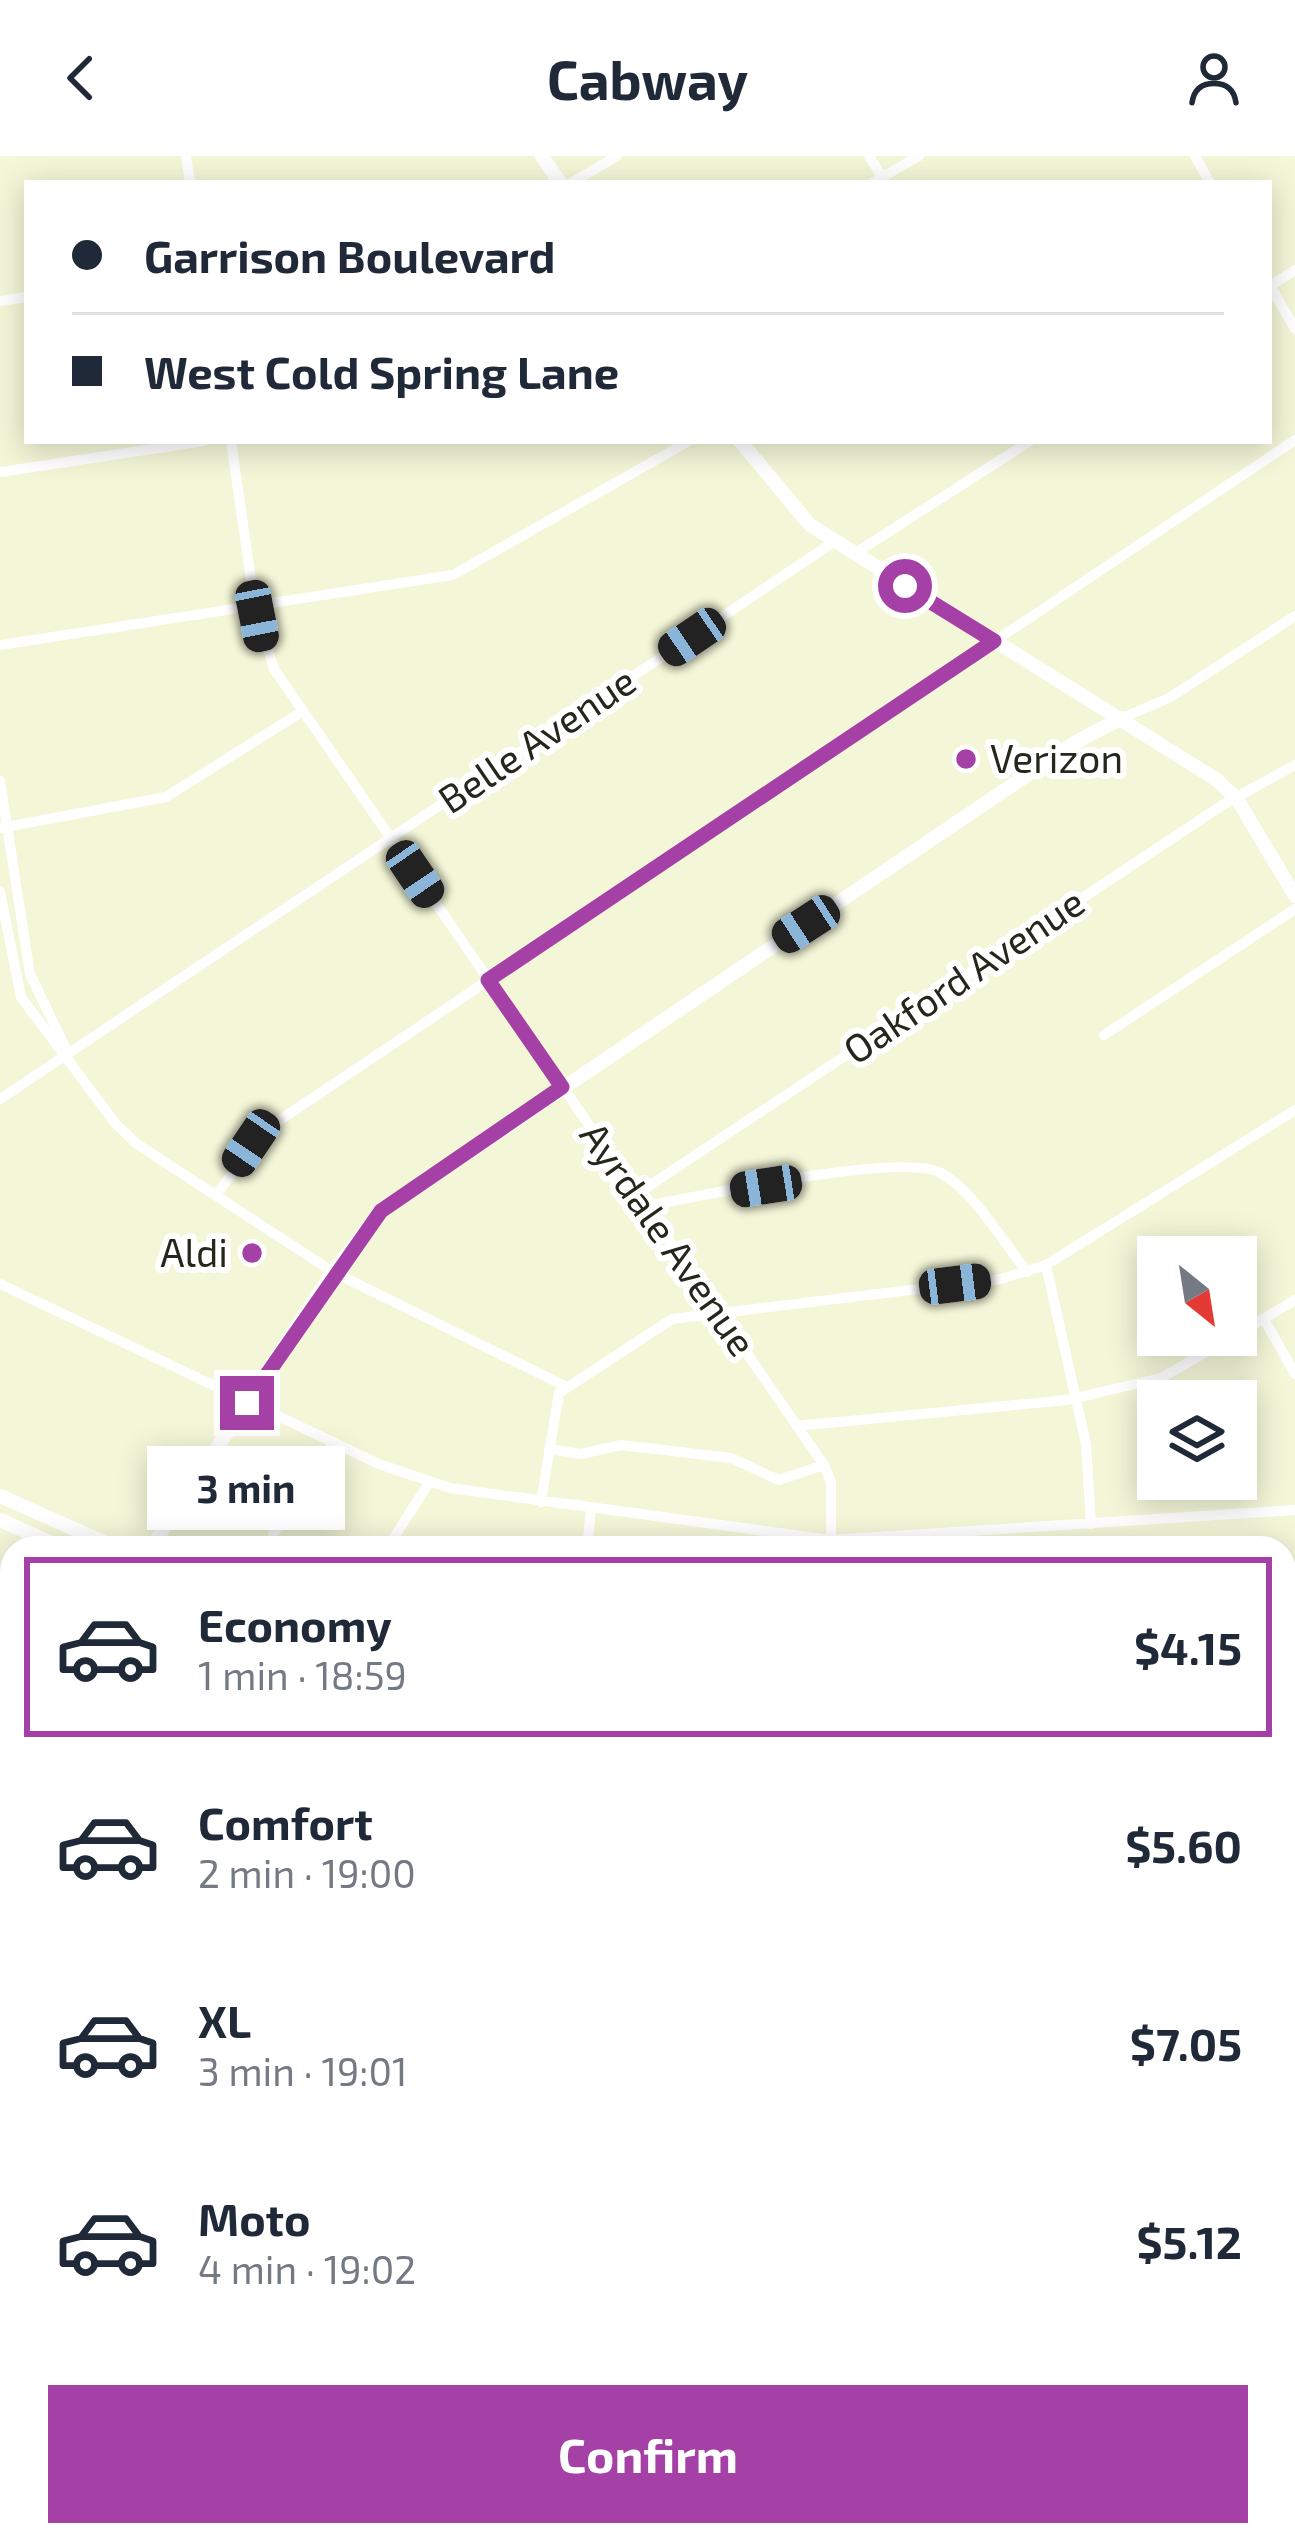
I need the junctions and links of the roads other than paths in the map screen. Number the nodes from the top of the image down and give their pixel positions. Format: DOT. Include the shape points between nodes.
graph roads {
  1 [pos="617,156"];
  2 [pos="869,156"];
  3 [pos="919,156"];
  4 [pos="576,180"];
  5 [pos="877,180"];
  6 [pos="1272,291"];
  7 [pos="1295,328"];
  8 [pos="1295,440"];
  9 [pos="185,444"];
  10 [pos="230,444"];
  11 [pos="683,444"];
  12 [pos="742,444"];
  13 [pos="1025,444"];
  14 [pos="0,472"];
  15 [pos="834,542"];
  16 [pos="854,554"];
  17 [pos="255,608"];
  18 [pos="1295,616"];
  19 [pos="994,641"];
  20 [pos="0,645"];
  21 [pos="302,711"];
  22 [pos="1122,718"];
  23 [pos="1295,765"];
  24 [pos="0,782"];
  25 [pos="1237,799"];
  26 [pos="4,827"];
  27 [pos="390,838"];
  28 [pos="0,892"];
  29 [pos="1295,896"];
  30 [pos="1295,909"];
  31 [pos="30,974"];
  32 [pos="488,980"];
  33 [pos="15,984"];
  34 [pos="1104,1035"];
  35 [pos="68,1054"];
  36 [pos="562,1087"];
  37 [pos="0,1099"];
  38 [pos="1295,1110"];
  39 [pos="638,1194"];
  40 [pos="216,1195"];
  41 [pos="645,1206"];
  42 [pos="1046,1265"];
  43 [pos="333,1272"];
  44 [pos="1027,1272"];
  45 [pos="0,1284"];
  46 [pos="1295,1300"];
  47 [pos="718,1312"];
  48 [pos="1264,1319"];
  49 [pos="1257,1323"];
  50 [pos="1199,1356"];
  51 [pos="1295,1374"];
  52 [pos="565,1386"];
  53 [pos="1076,1397"];
  54 [pos="247,1403"];
  55 [pos="797,1426"];
  56 [pos="333,1443"];
  57 [pos="549,1449"];
  58 [pos="824,1465"];
  59 [pos="429,1483"];
  60 [pos="0,1496"];
  61 [pos="542,1502"];
  62 [pos="591,1509"];
  63 [pos="1295,1510"];
  64 [pos="0,1520"];
  65 [pos="1091,1524"];
  66 [pos="36,1536"];
  67 [pos="90,1536"];
  68 [pos="159,1536"];
  69 [pos="278,1536"];
  70 [pos="395,1536"];
  71 [pos="588,1536"];
  72 [pos="776,1536"];
  73 [pos="831,1536"];
  74 [pos="935,1536"];
  1 -- 4 [label="street"];
  2 -- 5 [label="street"];
  3 -- 5 [label="street"];
  6 -- 7 [label="street"];
  8 -- 19 [label="street"];
  9 -- 14 [label="street"];
  10 -- 17 [label="street, Ayrdale Avenue"];
  11 -- 17 [label="street" via="454,575"];
  12 -- 15 [label="main road" via="787,504"];
  13 -- 16 [label="street"];
  15 -- 16 [label="main road"];
  15 -- 27 [label="street, Belle Avenue"];
  16 -- 19 [label="main road"];
  17 -- 20 [label="street"];
  17 -- 21 [label="street, Ayrdale Avenue" via="265,653"];
  18 -- 22 [label="street" via="1169,698"];
  19 -- 22 [label="main road"];
  19 -- 32 [label="street"];
  21 -- 26 [label="street" via="166,797"];
  21 -- 27 [label="street, Ayrdale Avenue"];
  22 -- 25 [label="main road"];
  22 -- 36 [label="main road"];
  23 -- 25 [label="street, Oakford Avenue"];
  24 -- 26 [label="street"];
  25 -- 29 [label="main road"];
  25 -- 39 [label="street, Oakford Avenue"];
  26 -- 31 [label="street"];
  27 -- 32 [label="street, Ayrdale Avenue"];
  27 -- 35 [label="street, Belle Avenue"];
  28 -- 33 [label="street"];
  30 -- 34 [label="street"];
  31 -- 33 [label="street"];
  31 -- 35 [label="street"];
  32 -- 36 [label="street, Ayrdale Avenue"];
  32 -- 40 [label="street" via="265,1130"];
  33 -- 35 [label="street"];
  35 -- 37 [label="street, Belle Avenue"];
  35 -- 40 [label="street" via="127,1135"];
  36 -- 39 [label="street, Ayrdale Avenue"];
  36 -- 43 [label="main road" via="395,1199"];
  38 -- 42 [label="street"];
  39 -- 41 [label="street, Ayrdale Avenue"];
  40 -- 43 [label="street"];
  41 -- 44 [label="street" via="929,1168 956,1185"];
  41 -- 47 [label="street, Ayrdale Avenue"];
  42 -- 44 [label="street"];
  42 -- 53 [label="street"];
  43 -- 52 [label="street"];
  43 -- 54 [label="main road"];
  44 -- 47 [label="street"];
  45 -- 54 [label="street"];
  46 -- 48 [label="street"];
  47 -- 52 [label="street" via="660,1323"];
  47 -- 55 [label="street, Ayrdale Avenue"];
  48 -- 49 [label="street"];
  48 -- 51 [label="street"];
  50 -- 53 [label="street" via="1161,1378"];
  52 -- 57 [label="street"];
  53 -- 55 [label="street"];
  53 -- 65 [label="street"];
  54 -- 56 [label="street"];
  54 -- 68 [label="main road"];
  55 -- 58 [label="street, Ayrdale Avenue"];
  56 -- 59 [label="street"];
  56 -- 69 [label="street"];
  57 -- 58 [label="street" via="581,1454 621,1445 731,1458 779,1480"];
  57 -- 61 [label="street"];
  58 -- 73 [label="street, Ayrdale Avenue"];
  59 -- 61 [label="street"];
  59 -- 70 [label="street"];
  60 -- 67 [label="main road"];
  61 -- 62 [label="street"];
  62 -- 71 [label="street"];
  62 -- 72 [label="street"];
  63 -- 65 [label="street"];
  64 -- 66 [label="main road"];
  65 -- 74 [label="street"];
}
